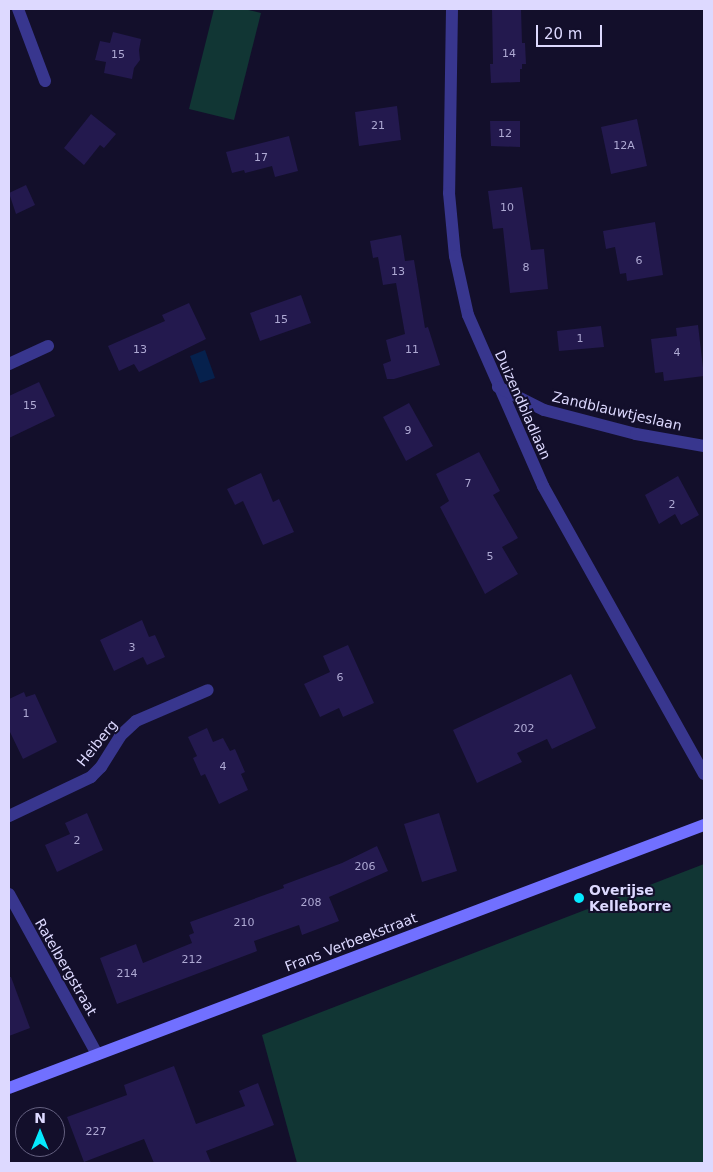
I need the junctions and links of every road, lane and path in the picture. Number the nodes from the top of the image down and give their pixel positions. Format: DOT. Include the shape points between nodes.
graph roads {
  1 [pos="18,9"];
  2 [pos="452,9"];
  3 [pos="44,81"];
  4 [pos="48,346"];
  5 [pos="9,364"];
  6 [pos="498,387"];
  7 [pos="704,446"];
  8 [pos="208,690"];
  9 [pos="704,774"];
  10 [pos="9,816"];
  11 [pos="704,825"];
  12 [pos="9,894"];
  13 [pos="98,1054"];
  14 [pos="9,1088"];
  1 -- 3 [label="street"];
  2 -- 6 [label="street, Duizendbladlaan" via="449,194 455,256 468,315"];
  4 -- 5 [label="street"];
  6 -- 7 [label="street, Zandblauwtjeslaan" via="544,410 636,434"];
  6 -- 9 [label="street, Duizendbladlaan" via="544,486"];
  8 -- 10 [label="street, Heiberg" via="136,722 120,736 91,778"];
  11 -- 13 [label="main road, Frans Verbeekstraat"];
  12 -- 13 [label="street, Ratelbergstraat"];
  13 -- 14 [label="main road, Frans Verbeekstraat"];
}
